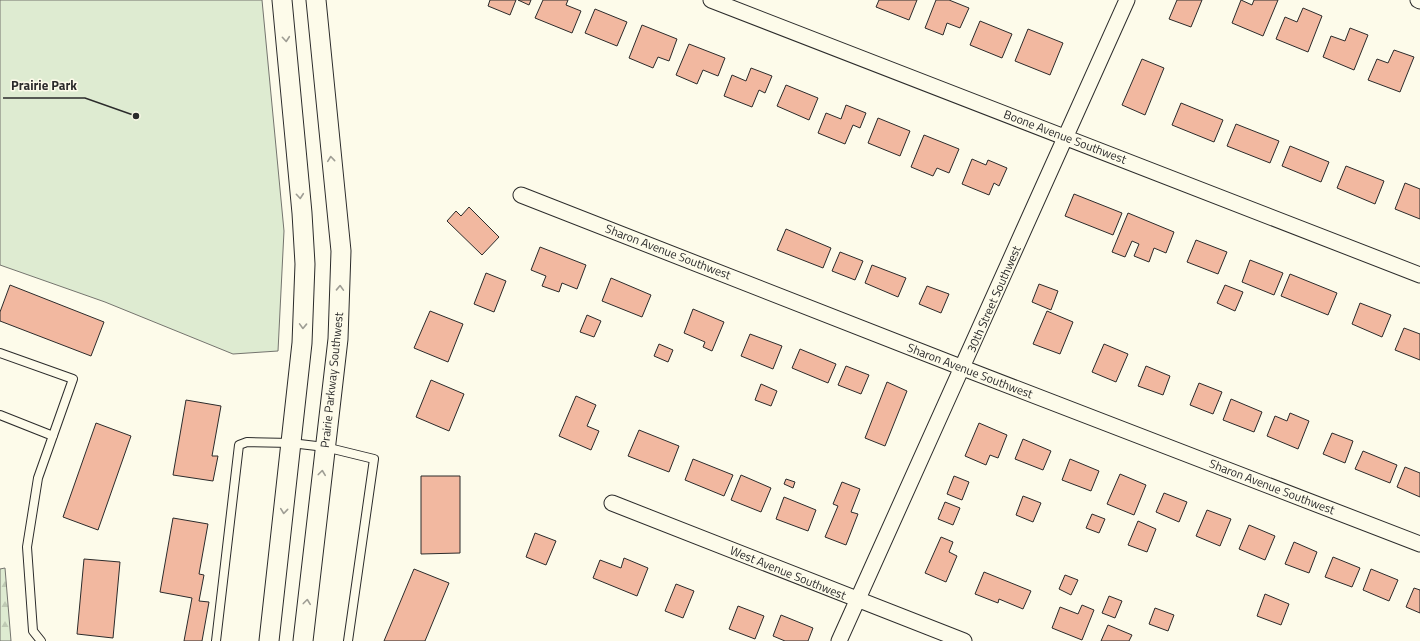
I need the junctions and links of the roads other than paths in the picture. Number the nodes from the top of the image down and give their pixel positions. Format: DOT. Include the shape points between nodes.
graph roads {
  1 [pos="282,0"];
  2 [pos="316,0"];
  3 [pos="711,0"];
  4 [pos="1127,0"];
  5 [pos="1066,138"];
  6 [pos="521,195"];
  7 [pos="1420,275"];
  8 [pos="0,353"];
  9 [pos="963,368"];
  10 [pos="0,415"];
  11 [pos="53,436"];
  12 [pos="291,443"];
  13 [pos="325,447"];
  14 [pos="612,503"];
  15 [pos="1420,544"];
  16 [pos="857,600"];
  17 [pos="32,631"];
  18 [pos="33,641"];
  19 [pos="41,641"];
  20 [pos="216,641"];
  21 [pos="268,641"];
  22 [pos="303,641"];
  23 [pos="348,641"];
  24 [pos="839,641"];
  25 [pos="964,641"];
  1 -- 12 [label="street, one-way" via="305,264 302,343"];
  13 -- 2 [label="street, Prairie Parkway Southwest, one-way" via="338,339 341,251"];
  3 -- 5 [label="street, Boone Avenue Southwest"];
  4 -- 5 [label="street, 30th Street Southwest"];
  5 -- 7 [label="street, Boone Avenue Southwest"];
  5 -- 9 [label="street, 30th Street Southwest"];
  6 -- 9 [label="street, Sharon Avenue Southwest"];
  8 -- 11 [label="lane" via="73,379"];
  9 -- 15 [label="street, Sharon Avenue Southwest"];
  9 -- 16 [label="street, 30th Street Southwest"];
  10 -- 11 [label="lane"];
  11 -- 17 [label="lane" via="38,478 27,547"];
  12 -- 13 [label="lane"];
  12 -- 20 [label="lane" via="247,442 239,445"];
  12 -- 21 [label="street, one-way"];
  22 -- 13 [label="street, Prairie Parkway Southwest, one-way"];
  13 -- 23 [label="lane" via="374,459"];
  14 -- 16 [label="street, West Avenue Southwest"];
  16 -- 24 [label="street, 30th Street Southwest"];
  16 -- 25 [label="street, West Avenue Southwest"];
  17 -- 18 [label="lane"];
  17 -- 19 [label="lane"];
}
